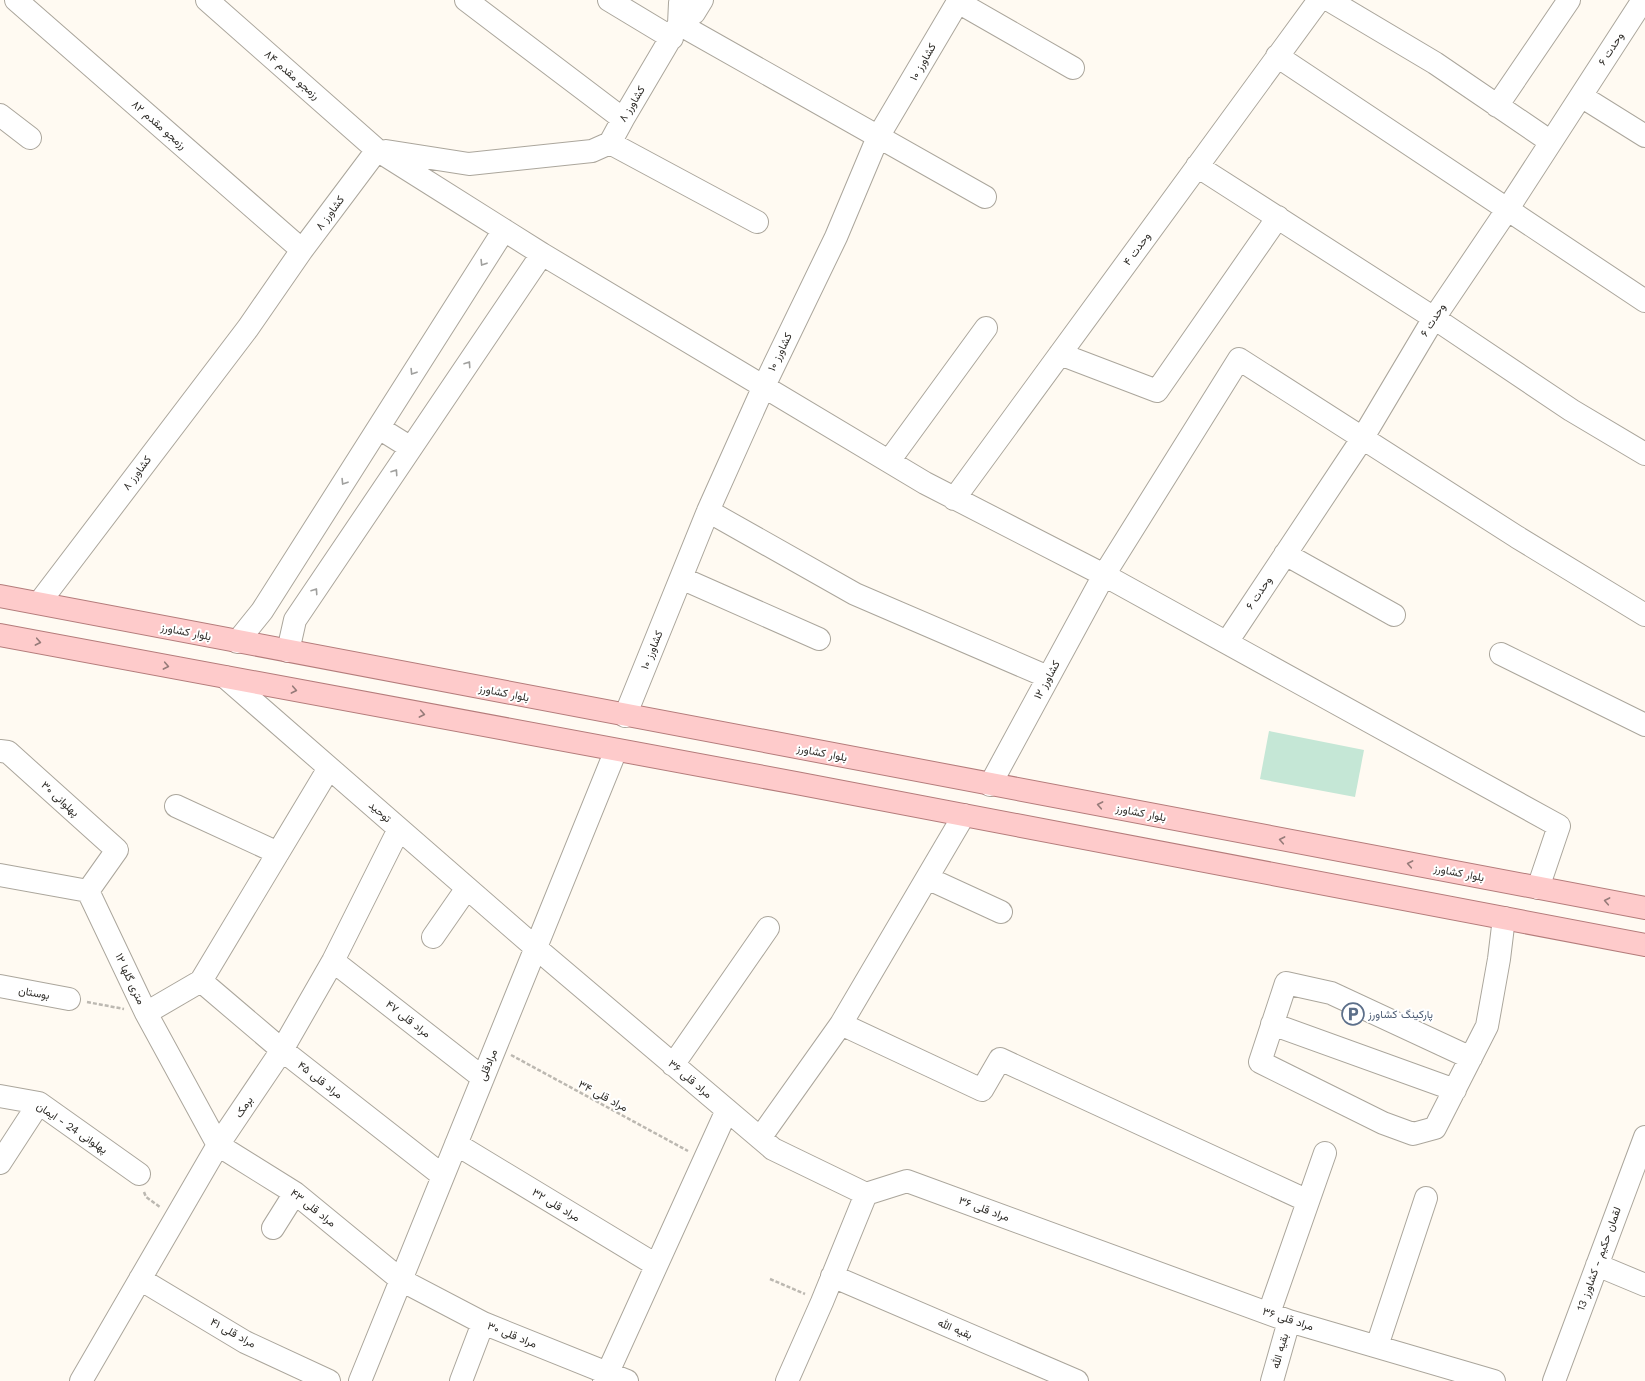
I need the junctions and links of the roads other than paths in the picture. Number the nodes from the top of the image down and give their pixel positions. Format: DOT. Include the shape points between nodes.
graph roads {
  1 [pos="16,0"];
  2 [pos="207,0"];
  3 [pos="466,0"];
  4 [pos="609,0"];
  5 [pos="682,0"];
  6 [pos="702,0"];
  7 [pos="1319,0"];
  8 [pos="1329,0"];
  9 [pos="1569,0"];
  10 [pos="1643,0"];
  11 [pos="958,1"];
  12 [pos="676,31"];
  13 [pos="1277,56"];
  14 [pos="1073,68"];
  15 [pos="1581,96"];
  16 [pos="1497,106"];
  17 [pos="0,115"];
  18 [pos="622,119"];
  19 [pos="1645,136"];
  20 [pos="878,137"];
  21 [pos="30,138"];
  22 [pos="1550,142"];
  23 [pos="610,143"];
  24 [pos="377,150"];
  25 [pos="1197,166"];
  26 [pos="985,197"];
  27 [pos="1507,210"];
  28 [pos="1278,217"];
  29 [pos="757,222"];
  30 [pos="504,230"];
  31 [pos="302,250"];
  32 [pos="542,254"];
  33 [pos="1645,301"];
  34 [pos="1434,318"];
  35 [pos="986,328"];
  36 [pos="1060,354"];
  37 [pos="764,386"];
  38 [pos="378,428"];
  39 [pos="1362,438"];
  40 [pos="411,448"];
  41 [pos="1645,454"];
  42 [pos="889,461"];
  43 [pos="954,499"];
  44 [pos="708,511"];
  45 [pos="1286,554"];
  46 [pos="1104,575"];
  47 [pos="681,578"];
  48 [pos="0,596"];
  49 [pos="270,598"];
  50 [pos="39,603"];
  51 [pos="301,612"];
  52 [pos="1394,615"];
  53 [pos="1645,615"];
  54 [pos="0,635"];
  55 [pos="819,639"];
  56 [pos="237,642"];
  57 [pos="1227,642"];
  58 [pos="288,651"];
  59 [pos="1501,654"];
  60 [pos="225,677"];
  61 [pos="1048,677"];
  62 [pos="625,716"];
  63 [pos="1645,725"];
  64 [pos="802,749"];
  65 [pos="616,750"];
  66 [pos="0,751"];
  67 [pos="329,768"];
  68 [pos="796,783"];
  69 [pos="990,785"];
  70 [pos="176,806"];
  71 [pos="964,815"];
  72 [pos="399,829"];
  73 [pos="278,853"];
  74 [pos="0,875"];
  75 [pos="927,878"];
  76 [pos="467,888"];
  77 [pos="1538,888"];
  78 [pos="88,891"];
  79 [pos="1645,908"];
  80 [pos="1001,912"];
  81 [pos="1504,918"];
  82 [pos="768,928"];
  83 [pos="433,937"];
  84 [pos="1645,945"];
  85 [pos="536,948"];
  86 [pos="333,960"];
  87 [pos="201,981"];
  88 [pos="0,986"];
  89 [pos="69,999"];
  90 [pos="146,1013"];
  91 [pos="841,1024"];
  92 [pos="1272,1024"];
  93 [pos="282,1050"];
  94 [pos="1471,1058"];
  95 [pos="673,1065"];
  96 [pos="483,1078"];
  97 [pos="1455,1090"];
  98 [pos="0,1096"];
  99 [pos="39,1103"];
  100 [pos="727,1110"];
  101 [pos="760,1138"];
  102 [pos="218,1144"];
  103 [pos="456,1144"];
  104 [pos="1643,1147"];
  105 [pos="1325,1153"];
  106 [pos="0,1163"];
  107 [pos="138,1174"];
  108 [pos="443,1176"];
  109 [pos="296,1193"];
  110 [pos="866,1194"];
  111 [pos="1426,1198"];
  112 [pos="1308,1201"];
  113 [pos="274,1228"];
  114 [pos="656,1265"];
  115 [pos="1597,1265"];
  116 [pos="832,1276"];
  117 [pos="140,1278"];
  118 [pos="401,1280"];
  119 [pos="1645,1285"];
  120 [pos="1279,1317"];
  121 [pos="483,1323"];
  122 [pos="1377,1346"];
  123 [pos="605,1377"];
  124 [pos="1074,1380"];
  125 [pos="81,1381"];
  126 [pos="329,1381"];
  127 [pos="360,1381"];
  128 [pos="461,1381"];
  129 [pos="627,1381"];
  130 [pos="786,1381"];
  131 [pos="1272,1381"];
  132 [pos="1494,1381"];
  133 [pos="1554,1381"];
  1 -- 31 [label="street, رزمجو مقدم ۸۲"];
  2 -- 24 [label="street, رزمجو مقدم ۸۴"];
  3 -- 18 [label="street"];
  4 -- 12 [label="street"];
  5 -- 12 [label="street"];
  6 -- 12 [label="street, کشاورز ۸" via="694,13"];
  7 -- 13 [label="street, وحدت ۴"];
  8 -- 16 [label="street" via="1435,62"];
  9 -- 16 [label="street"];
  10 -- 15 [label="street, وحدت ۶"];
  11 -- 14 [label="street"];
  11 -- 20 [label="street, کشاورز ۱۰"];
  12 -- 18 [label="street, کشاورز ۸"];
  12 -- 20 [label="street"];
  13 -- 25 [label="street, وحدت ۴"];
  13 -- 27 [label="street"];
  15 -- 19 [label="street"];
  15 -- 22 [label="street, وحدت ۶"];
  16 -- 22 [label="street"];
  17 -- 21 [label="street"];
  18 -- 23 [label="street, کشاورز ۸"];
  20 -- 26 [label="street"];
  20 -- 37 [label="street, کشاورز ۱۰" via="836,237"];
  22 -- 27 [label="street, وحدت ۶"];
  23 -- 24 [label="street" via="592,150 469,164"];
  23 -- 29 [label="street"];
  24 -- 30 [label="street, رزمجو مقدم ۸۴"];
  24 -- 31 [label="street, کشاورز ۸"];
  25 -- 28 [label="street"];
  25 -- 36 [label="street, وحدت ۴"];
  27 -- 33 [label="street"];
  27 -- 34 [label="street, وحدت ۶"];
  28 -- 34 [label="street"];
  28 -- 36 [label="street" via="1157,392"];
  30 -- 32 [label="street, رزمجو مقدم ۸۴"];
  30 -- 38 [label="street, one-way"];
  31 -- 50 [label="street, کشاورز ۸" via="248,328"];
  32 -- 37 [label="street, رزمجو مقدم ۸۴"];
  40 -- 32 [label="street, one-way"];
  34 -- 39 [label="street, وحدت ۶"];
  34 -- 41 [label="street" via="1571,410"];
  35 -- 42 [label="street"];
  36 -- 43 [label="street, وحدت ۴"];
  37 -- 42 [label="street, رزمجو مقدم ۸۴"];
  37 -- 44 [label="street, کشاورز ۱۰"];
  38 -- 40 [label="street"];
  38 -- 49 [label="street, one-way"];
  39 -- 45 [label="street, وحدت ۶"];
  39 -- 46 [label="street, کشاورز ۱۲" via="1239,359"];
  39 -- 53 [label="street"];
  51 -- 40 [label="street, one-way"];
  42 -- 43 [label="street, رزمجو مقدم ۸۴"];
  43 -- 46 [label="street, رزمجو مقدم ۸۴"];
  44 -- 47 [label="street, کشاورز ۱۰"];
  44 -- 61 [label="street" via="855,594"];
  45 -- 52 [label="street"];
  45 -- 57 [label="street, وحدت ۶"];
  46 -- 57 [label="street, رزمجو مقدم ۸۴"];
  46 -- 61 [label="street, کشاورز ۱۲"];
  47 -- 55 [label="street"];
  47 -- 62 [label="street, کشاورز ۱۰"];
  48 -- 50 [label="main road, بلوار کشاورز"];
  49 -- 51 [label="street"];
  49 -- 56 [label="street"];
  50 -- 56 [label="main road, بلوار کشاورز"];
  51 -- 58 [label="street" via="296,620"];
  54 -- 60 [label="main road, one-way"];
  56 -- 58 [label="main road, بلوار کشاورز"];
  57 -- 77 [label="street, رزمجو مقدم ۸۴" via="1559,826"];
  58 -- 62 [label="main road, بلوار کشاورز"];
  59 -- 63 [label="street"];
  60 -- 65 [label="main road, one-way"];
  60 -- 67 [label="street, توحید"];
  61 -- 69 [label="street, کشاورز ۱۲"];
  62 -- 64 [label="main road, بلوار کشاورز"];
  64 -- 68 [label="main road"];
  64 -- 69 [label="main road, بلوار کشاورز"];
  65 -- 68 [label="main road"];
  65 -- 85 [label="street, مرادقلی"];
  66 -- 78 [label="street, پهلوانی ۳۰" via="8,752 118,850"];
  67 -- 72 [label="street, توحید"];
  67 -- 73 [label="street"];
  68 -- 71 [label="main road"];
  77 -- 69 [label="main road, بلوار کشاورز, one-way"];
  70 -- 73 [label="street"];
  71 -- 75 [label="street"];
  71 -- 81 [label="main road"];
  72 -- 76 [label="street, توحید"];
  72 -- 86 [label="street, برمک"];
  73 -- 87 [label="street"];
  74 -- 78 [label="street"];
  75 -- 80 [label="street"];
  75 -- 91 [label="street"];
  76 -- 83 [label="street"];
  76 -- 85 [label="street, توحید"];
  79 -- 77 [label="main road, بلوار کشاورز, one-way"];
  78 -- 90 [label="street, ۱۲ متری گلها"];
  81 -- 84 [label="main road"];
  81 -- 94 [label="street" via="1487,1026"];
  82 -- 95 [label="street"];
  85 -- 95 [label="street, مراد قلی ۳۶"];
  85 -- 96 [label="street, مرادقلی"];
  86 -- 93 [label="street, برمک"];
  86 -- 96 [label="street, مراد قلی ۴۷"];
  87 -- 90 [label="street"];
  87 -- 93 [label="street, مراد قلی ۴۵"];
  88 -- 89 [label="street, بوستان"];
  90 -- 102 [label="street, ۱۲ متری گلها"];
  91 -- 101 [label="street"];
  91 -- 112 [label="street" via="982,1090 1000,1060"];
  92 -- 94 [label="street" via="1286,983 1331,993"];
  92 -- 97 [label="street"];
  92 -- 97 [label="street" via="1260,1062 1383,1123 1413,1134 1434,1128"];
  93 -- 102 [label="street, برمک"];
  93 -- 108 [label="street, مراد قلی ۴۵"];
  94 -- 97 [label="street"];
  95 -- 100 [label="street, مراد قلی ۳۶"];
  96 -- 103 [label="street, مرادقلی"];
  98 -- 99 [label="street, پهلوانی 24 - ایمان"];
  99 -- 106 [label="street"];
  99 -- 107 [label="street, پهلوانی 24 - ایمان"];
  100 -- 101 [label="street, مراد قلی ۳۶"];
  100 -- 114 [label="street"];
  101 -- 110 [label="street, مراد قلی ۳۶" via="773,1149"];
  102 -- 109 [label="street, مراد قلی ۴۳"];
  102 -- 117 [label="street, برمک"];
  103 -- 108 [label="street, مرادقلی"];
  103 -- 114 [label="street, مراد قلی ۳۲"];
  104 -- 115 [label="street, لقمان حکیم - کشاورز 13"];
  105 -- 112 [label="street, بقیه الله"];
  108 -- 118 [label="street, مرادقلی"];
  109 -- 113 [label="street"];
  109 -- 118 [label="street, مراد قلی ۴۳"];
  110 -- 116 [label="street"];
  110 -- 120 [label="street, مراد قلی ۳۶" via="906,1181"];
  111 -- 122 [label="street"];
  112 -- 120 [label="street, بقیه الله"];
  114 -- 123 [label="street"];
  115 -- 119 [label="street"];
  115 -- 133 [label="street, لقمان حکیم - کشاورز 13"];
  116 -- 124 [label="street, بقیه الله"];
  116 -- 130 [label="street"];
  117 -- 125 [label="street, برمک"];
  117 -- 126 [label="street, مراد قلی ۴۱" via="245,1342"];
  118 -- 121 [label="street, مراد قلی ۳۰"];
  118 -- 127 [label="street, مرادقلی"];
  120 -- 122 [label="street, مراد قلی ۳۶"];
  120 -- 131 [label="street, بقیه الله"];
  121 -- 123 [label="street, مراد قلی ۳۰"];
  121 -- 128 [label="street"];
  122 -- 132 [label="street, مراد قلی ۳۶"];
  123 -- 129 [label="street, مراد قلی ۳۰"];
}
